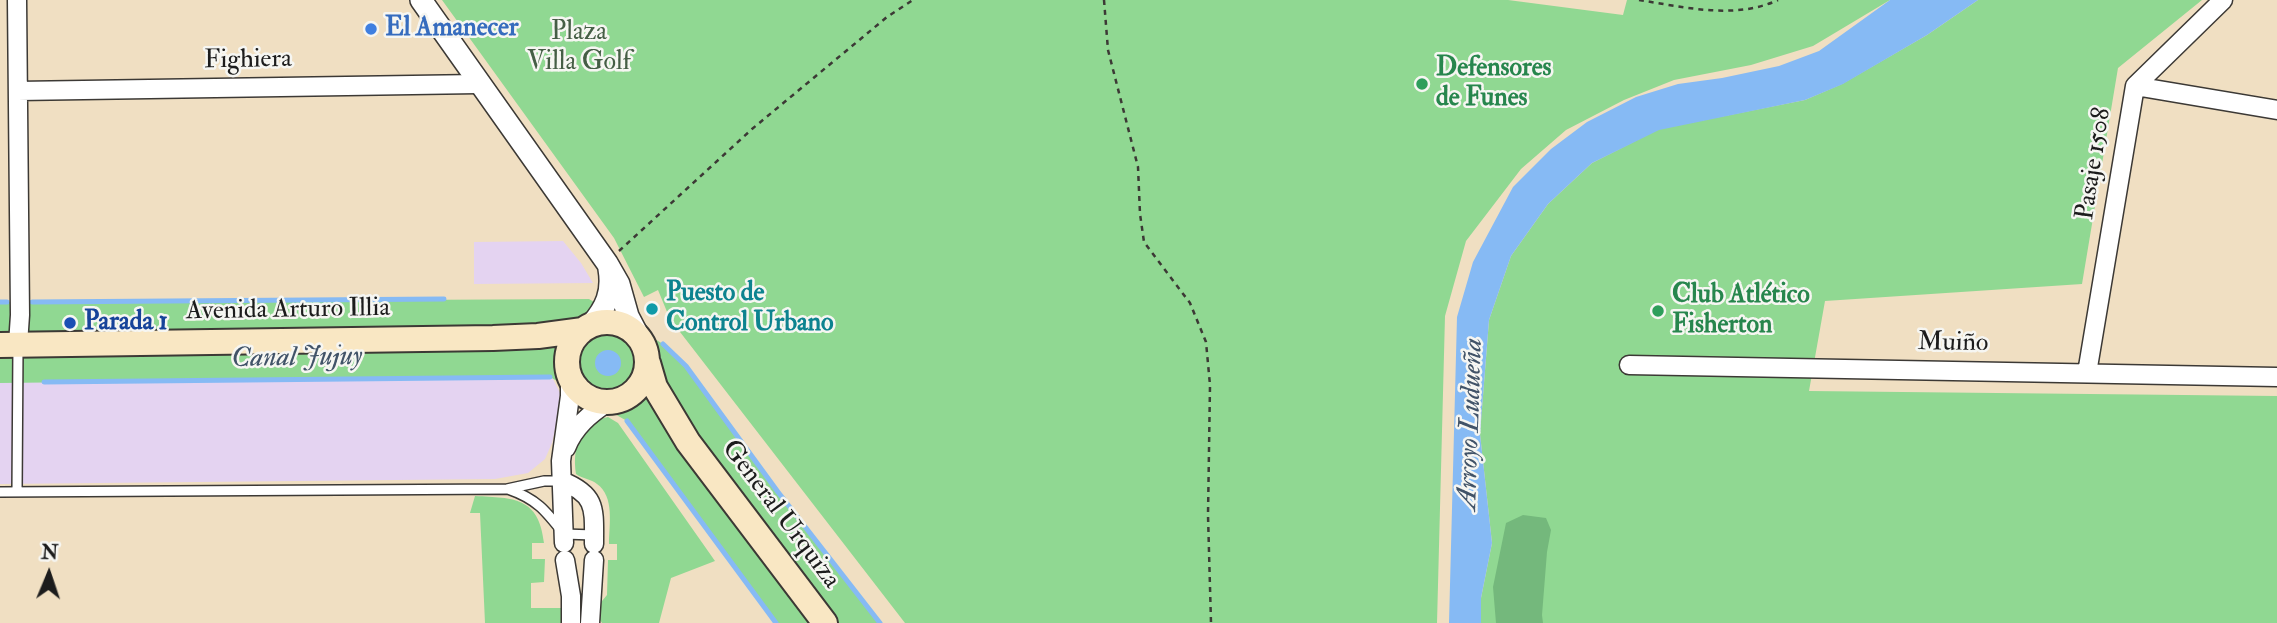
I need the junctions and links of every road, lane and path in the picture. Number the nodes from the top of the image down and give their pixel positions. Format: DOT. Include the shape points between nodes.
graph roads {
  1 [pos="17,0"];
  2 [pos="421,0"];
  3 [pos="913,0"];
  4 [pos="1104,0"];
  5 [pos="1639,0"];
  6 [pos="1778,0"];
  7 [pos="2223,0"];
  8 [pos="478,84"];
  9 [pos="2135,86"];
  10 [pos="18,91"];
  11 [pos="2277,110"];
  12 [pos="608,265"];
  13 [pos="587,327"];
  14 [pos="493,338"];
  15 [pos="640,339"];
  16 [pos="9,344"];
  17 [pos="648,363"];
  18 [pos="1629,365"];
  19 [pos="2087,373"];
  20 [pos="569,374"];
  21 [pos="2277,377"];
  22 [pos="614,401"];
  23 [pos="688,442"];
  24 [pos="561,461"];
  25 [pos="562,481"];
  26 [pos="507,489"];
  27 [pos="0,492"];
  28 [pos="17,492"];
  29 [pos="564,546"];
  30 [pos="594,546"];
  31 [pos="569,582"];
  32 [pos="593,583"];
  33 [pos="571,623"];
  34 [pos="590,623"];
  35 [pos="825,623"];
  36 [pos="1211,623"];
  1 -- 10 [label="street"];
  2 -- 8 [label="street"];
  3 -- 12 [label="path" via="752,129"];
  4 -- 36 [label="path" via="1108,50 1138,167 1144,242 1190,303 1206,342"];
  5 -- 6 [label="path" via="1708,11 1762,8"];
  7 -- 9 [label="street, Pasaje 1508"];
  8 -- 10 [label="street, Fighiera"];
  8 -- 12 [label="street"];
  9 -- 11 [label="street"];
  9 -- 19 [label="street, Pasaje 1508"];
  10 -- 16 [label="street" via="20,315"];
  12 -- 13 [label="street" via="611,280 606,305"];
  12 -- 15 [label="street"];
  13 -- 14 [label="main road, Avenida Arturo Illia"];
  13 -- 15 [label="main road" via="618,323"];
  13 -- 20 [label="main road" via="570,347"];
  14 -- 16 [label="main road, Avenida Arturo Illia"];
  14 -- 20 [label="main road, Avenida Arturo Illia" via="539,348 554,356"];
  15 -- 17 [label="main road"];
  16 -- 28 [label="lane"];
  17 -- 22 [label="main road" via="640,386"];
  17 -- 23 [label="main road, General Urquiza" via="655,387"];
  18 -- 19 [label="street, Muiño"];
  19 -- 21 [label="street, Muiño"];
  20 -- 22 [label="main road" via="585,396"];
  20 -- 24 [label="street"];
  22 -- 23 [label="main road, General Urquiza" via="656,416"];
  22 -- 24 [label="street" via="578,427"];
  23 -- 35 [label="main road, General Urquiza"];
  24 -- 25 [label="street"];
  25 -- 26 [label="lane"];
  25 -- 29 [label="street"];
  25 -- 30 [label="street" via="590,500"];
  26 -- 28 [label="lane"];
  26 -- 29 [label="lane" via="539,504"];
  27 -- 28 [label="lane"];
  29 -- 30 [label="lane"];
  29 -- 31 [label="street"];
  30 -- 32 [label="street"];
  31 -- 32 [label="street"];
  31 -- 33 [label="street"];
  32 -- 34 [label="street"];
}
